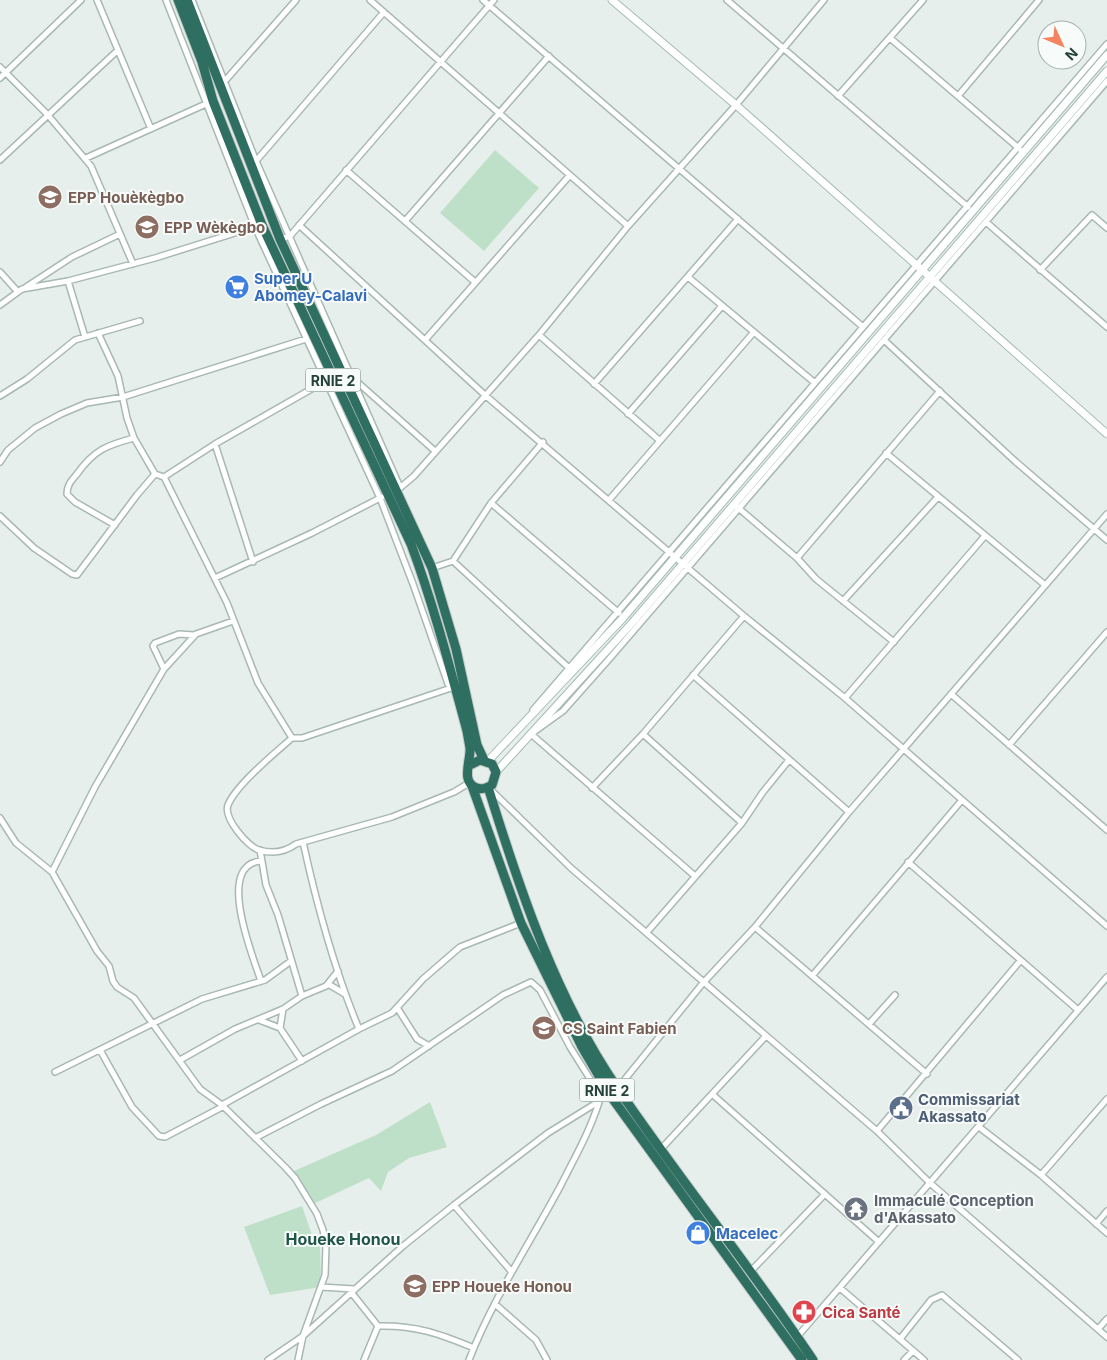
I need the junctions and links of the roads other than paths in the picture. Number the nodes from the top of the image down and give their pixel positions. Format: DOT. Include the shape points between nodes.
graph roads {
  1 [pos="81,0"];
  2 [pos="97,0"];
  3 [pos="166,0"];
  4 [pos="178,0"];
  5 [pos="296,0"];
  6 [pos="370,0"];
  7 [pos="483,0"];
  8 [pos="494,0"];
  9 [pos="612,0"];
  10 [pos="727,0"];
  11 [pos="824,0"];
  12 [pos="924,0"];
  13 [pos="1038,0"];
  14 [pos="192,2"];
  15 [pos="489,6"];
  16 [pos="384,12"];
  17 [pos="890,38"];
  18 [pos="1107,44"];
  19 [pos="784,48"];
  20 [pos="117,50"];
  21 [pos="1107,55"];
  22 [pos="549,56"];
  23 [pos="441,61"];
  24 [pos="0,67"];
  25 [pos="1107,71"];
  26 [pos="6,73"];
  27 [pos="0,78"];
  28 [pos="1107,81"];
  29 [pos="223,83"];
  30 [pos="838,96"];
  31 [pos="958,96"];
  32 [pos="210,102"];
  33 [pos="736,105"];
  34 [pos="500,113"];
  35 [pos="47,114"];
  36 [pos="150,129"];
  37 [pos="1021,150"];
  38 [pos="86,158"];
  39 [pos="0,160"];
  40 [pos="256,161"];
  41 [pos="679,169"];
  42 [pos="346,170"];
  43 [pos="570,174"];
  44 [pos="970,208"];
  45 [pos="738,219"];
  46 [pos="405,221"];
  47 [pos="986,222"];
  48 [pos="259,226"];
  49 [pos="298,226"];
  50 [pos="628,226"];
  51 [pos="1107,228"];
  52 [pos="120,234"];
  53 [pos="290,236"];
  54 [pos="280,239"];
  55 [pos="133,264"];
  56 [pos="919,267"];
  57 [pos="1040,270"];
  58 [pos="0,272"];
  59 [pos="688,277"];
  60 [pos="932,279"];
  61 [pos="68,281"];
  62 [pos="475,282"];
  63 [pos="20,291"];
  64 [pos="0,305"];
  65 [pos="722,306"];
  66 [pos="140,321"];
  67 [pos="863,327"];
  68 [pos="1107,327"];
  69 [pos="754,332"];
  70 [pos="98,334"];
  71 [pos="538,336"];
  72 [pos="85,337"];
  73 [pos="306,339"];
  74 [pos="425,340"];
  75 [pos="884,340"];
  76 [pos="353,378"];
  77 [pos="328,379"];
  78 [pos="816,383"];
  79 [pos="594,384"];
  80 [pos="940,391"];
  81 [pos="0,396"];
  82 [pos="486,396"];
  83 [pos="123,397"];
  84 [pos="628,414"];
  85 [pos="1107,434"];
  86 [pos="134,438"];
  87 [pos="659,440"];
  88 [pos="543,442"];
  89 [pos="216,444"];
  90 [pos="434,452"];
  91 [pos="886,453"];
  92 [pos="0,462"];
  93 [pos="155,474"];
  94 [pos="164,477"];
  95 [pos="391,492"];
  96 [pos="938,497"];
  97 [pos="609,500"];
  98 [pos="491,503"];
  99 [pos="736,507"];
  100 [pos="1107,514"];
  101 [pos="0,516"];
  102 [pos="115,525"];
  103 [pos="1094,528"];
  104 [pos="984,537"];
  105 [pos="1107,540"];
  106 [pos="674,554"];
  107 [pos="797,558"];
  108 [pos="453,561"];
  109 [pos="252,562"];
  110 [pos="686,565"];
  111 [pos="432,568"];
  112 [pos="215,578"];
  113 [pos="1045,585"];
  114 [pos="843,601"];
  115 [pos="619,613"];
  116 [pos="744,616"];
  117 [pos="233,621"];
  118 [pos="1106,635"];
  119 [pos="194,636"];
  120 [pos="894,642"];
  121 [pos="570,668"];
  122 [pos="164,669"];
  123 [pos="693,675"];
  124 [pos="454,689"];
  125 [pos="952,694"];
  126 [pos="845,698"];
  127 [pos="522,726"];
  128 [pos="531,734"];
  129 [pos="643,734"];
  130 [pos="292,738"];
  131 [pos="1009,745"];
  132 [pos="904,750"];
  133 [pos="789,760"];
  134 [pos="486,761"];
  135 [pos="470,765"];
  136 [pos="496,772"];
  137 [pos="471,784"];
  138 [pos="488,787"];
  139 [pos="592,788"];
  140 [pos="962,800"];
  141 [pos="849,812"];
  142 [pos="0,818"];
  143 [pos="742,823"];
  144 [pos="1107,830"];
  145 [pos="303,842"];
  146 [pos="260,850"];
  147 [pos="261,861"];
  148 [pos="908,862"];
  149 [pos="52,872"];
  150 [pos="695,876"];
  151 [pos="521,923"];
  152 [pos="755,926"];
  153 [pos="1107,926"];
  154 [pos="647,932"];
  155 [pos="291,961"];
  156 [pos="1020,961"];
  157 [pos="338,971"];
  158 [pos="812,976"];
  159 [pos="1107,977"];
  160 [pos="261,981"];
  161 [pos="703,983"];
  162 [pos="328,984"];
  163 [pos="345,994"];
  164 [pos="895,995"];
  165 [pos="302,996"];
  166 [pos="283,1009"];
  167 [pos="398,1009"];
  168 [pos="1078,1010"];
  169 [pos="259,1020"];
  170 [pos="152,1024"];
  171 [pos="869,1024"];
  172 [pos="280,1028"];
  173 [pos="360,1029"];
  174 [pos="765,1036"];
  175 [pos="429,1046"];
  176 [pos="100,1050"];
  177 [pos="180,1060"];
  178 [pos="302,1061"];
  179 [pos="55,1072"];
  180 [pos="927,1074"];
  181 [pos="712,1094"];
  182 [pos="607,1096"];
  183 [pos="1107,1098"];
  184 [pos="223,1105"];
  185 [pos="979,1127"];
  186 [pos="877,1131"];
  187 [pos="255,1138"];
  188 [pos="661,1149"];
  189 [pos="1041,1175"];
  190 [pos="930,1183"];
  191 [pos="826,1194"];
  192 [pos="454,1205"];
  193 [pos="1107,1212"];
  194 [pos="1096,1224"];
  195 [pos="1107,1233"];
  196 [pos="880,1242"];
  197 [pos="512,1271"];
  198 [pos="750,1272"];
  199 [pos="322,1287"];
  200 [pos="840,1288"];
  201 [pos="353,1290"];
  202 [pos="495,1304"];
  203 [pos="1107,1319"];
  204 [pos="378,1326"];
  205 [pos="1098,1329"];
  206 [pos="302,1336"];
  207 [pos="797,1337"];
  208 [pos="1107,1337"];
  209 [pos="900,1339"];
  210 [pos="474,1348"];
  211 [pos="914,1351"];
  212 [pos="268,1360"];
  213 [pos="298,1360"];
  214 [pos="364,1360"];
  215 [pos="469,1360"];
  216 [pos="547,1360"];
  217 [pos="802,1360"];
  218 [pos="813,1360"];
  219 [pos="904,1360"];
  220 [pos="924,1360"];
  221 [pos="1018,1360"];
  1 -- 26 [label="street"];
  2 -- 20 [label="street"];
  3 -- 32 [label="street"];
  4 -- 32 [label="highway, RNIE 2 / RNIE 2" via="202,62"];
  5 -- 29 [label="street"];
  6 -- 16 [label="street"];
  7 -- 15 [label="street"];
  8 -- 15 [label="street"];
  9 -- 33 [label="main road"];
  10 -- 19 [label="street"];
  11 -- 19 [label="street"];
  12 -- 17 [label="street"];
  13 -- 31 [label="street"];
  14 -- 29 [label="highway, RNIE 2 / RNIE 2"];
  15 -- 22 [label="street"];
  15 -- 23 [label="street"];
  16 -- 23 [label="street"];
  16 -- 40 [label="street"];
  17 -- 30 [label="street"];
  17 -- 31 [label="street"];
  18 -- 37 [label="street"];
  19 -- 30 [label="street"];
  19 -- 33 [label="street"];
  20 -- 35 [label="street"];
  20 -- 36 [label="street"];
  21 -- 37 [label="main road"];
  22 -- 34 [label="street"];
  22 -- 41 [label="street"];
  23 -- 34 [label="street"];
  23 -- 42 [label="street"];
  24 -- 26 [label="street"];
  25 -- 60 [label="main road"];
  26 -- 27 [label="street"];
  26 -- 35 [label="street"];
  28 -- 47 [label="street"];
  29 -- 40 [label="street"];
  29 -- 54 [label="highway, RNIE 2 / RNIE 2"];
  30 -- 44 [label="street"];
  31 -- 37 [label="street"];
  32 -- 36 [label="street"];
  32 -- 48 [label="highway, RNIE 2 / RNIE 2"];
  33 -- 41 [label="street"];
  33 -- 56 [label="main road"];
  34 -- 43 [label="street"];
  34 -- 46 [label="street"];
  35 -- 38 [label="street"];
  35 -- 39 [label="street"];
  36 -- 38 [label="street"];
  37 -- 44 [label="main road"];
  38 -- 52 [label="street"];
  40 -- 53 [label="street"];
  41 -- 45 [label="street"];
  41 -- 50 [label="street"];
  42 -- 46 [label="street"];
  42 -- 49 [label="street"];
  43 -- 50 [label="street"];
  43 -- 62 [label="street"];
  44 -- 56 [label="main road"];
  45 -- 59 [label="street"];
  45 -- 67 [label="street"];
  46 -- 62 [label="street"];
  47 -- 57 [label="street"];
  47 -- 60 [label="street"];
  48 -- 55 [label="street"];
  48 -- 73 [label="street"];
  48 -- 77 [label="highway, RNIE 2 / RNIE 2"];
  49 -- 53 [label="street"];
  49 -- 74 [label="street"];
  50 -- 71 [label="street"];
  51 -- 57 [label="street" via="1092,215"];
  52 -- 55 [label="street"];
  52 -- 63 [label="street" via="72,257"];
  53 -- 54 [label="street"];
  53 -- 76 [label="street"];
  54 -- 95 [label="highway, RNIE 2 / RNIE 2"];
  55 -- 61 [label="street"];
  56 -- 60 [label="main road"];
  56 -- 67 [label="street"];
  56 -- 106 [label="main road"];
  57 -- 68 [label="street"];
  58 -- 63 [label="street"];
  59 -- 65 [label="street"];
  59 -- 79 [label="street"];
  60 -- 75 [label="street"];
  60 -- 85 [label="main road"];
  60 -- 99 [label="main road"];
  61 -- 63 [label="street"];
  61 -- 72 [label="street"];
  62 -- 74 [label="street"];
  63 -- 64 [label="street"];
  65 -- 69 [label="street"];
  65 -- 84 [label="street"];
  66 -- 70 [label="street"];
  67 -- 78 [label="street"];
  69 -- 78 [label="street"];
  69 -- 87 [label="street"];
  70 -- 72 [label="street"];
  70 -- 83 [label="street" via="118,376"];
  71 -- 79 [label="street"];
  71 -- 82 [label="street"];
  72 -- 81 [label="street" via="66,346"];
  73 -- 77 [label="street"];
  73 -- 83 [label="street"];
  74 -- 82 [label="street"];
  75 -- 80 [label="street"];
  75 -- 99 [label="street"];
  76 -- 90 [label="street"];
  76 -- 95 [label="street"];
  77 -- 89 [label="street"];
  77 -- 95 [label="highway, RNIE 2 / RNIE 2"];
  78 -- 106 [label="street"];
  79 -- 84 [label="street"];
  80 -- 91 [label="street"];
  80 -- 103 [label="street" via="1016,462"];
  82 -- 88 [label="street"];
  82 -- 90 [label="street"];
  83 -- 86 [label="street"];
  83 -- 92 [label="street" via="87,403 61,414 35,428 8,450"];
  84 -- 87 [label="street"];
  86 -- 93 [label="street"];
  86 -- 102 [label="street" via="108,445 94,453 67,486 67,494 75,502"];
  87 -- 97 [label="street"];
  88 -- 97 [label="street"];
  88 -- 98 [label="street"];
  89 -- 94 [label="street"];
  89 -- 109 [label="street"];
  90 -- 95 [label="street" via="414,476"];
  91 -- 96 [label="street"];
  91 -- 107 [label="street"];
  93 -- 94 [label="street"];
  93 -- 102 [label="street"];
  94 -- 112 [label="street"];
  95 -- 109 [label="street"];
  95 -- 111 [label="highway, RNIE 2 / RNIE 2"];
  95 -- 124 [label="highway, RNIE 2 / RNIE 2" via="440,626"];
  96 -- 104 [label="street"];
  96 -- 114 [label="street"];
  97 -- 106 [label="street"];
  98 -- 108 [label="street"];
  98 -- 115 [label="street"];
  99 -- 107 [label="street"];
  99 -- 110 [label="main road"];
  100 -- 103 [label="street"];
  101 -- 102 [label="street" via="34,548 74,575"];
  103 -- 105 [label="street"];
  103 -- 113 [label="street"];
  104 -- 113 [label="street"];
  104 -- 120 [label="street"];
  106 -- 110 [label="street"];
  106 -- 115 [label="street"];
  106 -- 127 [label="main road" via="622,619"];
  107 -- 114 [label="street"];
  108 -- 111 [label="street"];
  108 -- 121 [label="street"];
  109 -- 112 [label="street"];
  110 -- 116 [label="street"];
  110 -- 128 [label="main road"];
  111 -- 134 [label="highway, RNIE 2 / RNIE 2" via="456,649 478,745"];
  112 -- 117 [label="street"];
  113 -- 125 [label="street"];
  114 -- 120 [label="street"];
  115 -- 121 [label="street"];
  116 -- 123 [label="street"];
  116 -- 126 [label="street"];
  117 -- 119 [label="street"];
  117 -- 130 [label="street" via="265,698"];
  118 -- 131 [label="street"];
  119 -- 122 [label="street"];
  119 -- 122 [label="street" via="179,634 155,643 153,646"];
  120 -- 126 [label="street"];
  121 -- 127 [label="street" via="539,701"];
  122 -- 149 [label="street" via="96,787"];
  123 -- 129 [label="street"];
  123 -- 133 [label="street"];
  124 -- 130 [label="street" via="302,738"];
  124 -- 135 [label="highway, RNIE 2 / RNIE 2" via="470,747"];
  125 -- 131 [label="street"];
  125 -- 132 [label="street"];
  126 -- 132 [label="street"];
  127 -- 134 [label="main road"];
  128 -- 136 [label="main road"];
  128 -- 139 [label="street"];
  129 -- 139 [label="street"];
  129 -- 143 [label="street"];
  130 -- 146 [label="street" via="250,778 228,805 227,811 234,826 247,842"];
  131 -- 144 [label="street"];
  132 -- 140 [label="street"];
  132 -- 141 [label="street"];
  133 -- 141 [label="street"];
  133 -- 143 [label="street"];
  134 -- 135 [label="highway"];
  134 -- 136 [label="highway, RNIE 2 / RNIE 2"];
  135 -- 137 [label="highway, RNIE 2 / RNIE 2" via="467,771"];
  136 -- 138 [label="highway"];
  137 -- 138 [label="highway" via="483,789"];
  137 -- 145 [label="street" via="392,817"];
  137 -- 151 [label="highway, RNIE 2 / RNIE 2"];
  138 -- 154 [label="street" via="571,868"];
  138 -- 182 [label="highway, RNIE 2 / RNIE 2" via="509,855 548,958 576,1017"];
  139 -- 150 [label="street"];
  140 -- 148 [label="street"];
  140 -- 153 [label="street"];
  141 -- 152 [label="street"];
  142 -- 149 [label="street" via="16,844"];
  143 -- 150 [label="street"];
  145 -- 146 [label="street" via="283,851"];
  145 -- 157 [label="street" via="314,896"];
  146 -- 147 [label="street"];
  147 -- 155 [label="street"];
  147 -- 160 [label="street" via="246,868 237,890"];
  148 -- 156 [label="street"];
  148 -- 158 [label="street"];
  149 -- 170 [label="street" via="109,966 113,981 134,998"];
  150 -- 154 [label="street"];
  151 -- 167 [label="street" via="460,947 423,980"];
  151 -- 182 [label="highway, RNIE 2 / RNIE 2"];
  152 -- 158 [label="street"];
  152 -- 161 [label="street"];
  154 -- 161 [label="street"];
  155 -- 160 [label="street" via="275,975"];
  155 -- 165 [label="street"];
  156 -- 168 [label="street"];
  156 -- 180 [label="street"];
  157 -- 162 [label="street"];
  157 -- 163 [label="street"];
  158 -- 171 [label="street"];
  159 -- 168 [label="street"];
  160 -- 170 [label="street" via="202,999"];
  161 -- 174 [label="street"];
  161 -- 182 [label="street"];
  162 -- 163 [label="street"];
  162 -- 165 [label="street"];
  163 -- 173 [label="street"];
  164 -- 171 [label="street"];
  165 -- 166 [label="street"];
  166 -- 169 [label="street"];
  166 -- 172 [label="street"];
  167 -- 173 [label="street"];
  167 -- 175 [label="street" via="417,1039"];
  168 -- 185 [label="street"];
  169 -- 172 [label="street"];
  169 -- 177 [label="street" via="235,1029"];
  170 -- 176 [label="street"];
  170 -- 177 [label="street"];
  171 -- 180 [label="street"];
  172 -- 178 [label="street"];
  173 -- 178 [label="street"];
  174 -- 181 [label="street"];
  174 -- 186 [label="street"];
  175 -- 182 [label="street" via="504,995 531,982 540,990 574,1054"];
  175 -- 187 [label="street" via="382,1077"];
  176 -- 179 [label="street"];
  176 -- 184 [label="street" via="132,1107 159,1136 165,1137"];
  177 -- 184 [label="street" via="200,1089"];
  178 -- 184 [label="street"];
  180 -- 186 [label="street"];
  181 -- 188 [label="street"];
  181 -- 191 [label="street"];
  182 -- 188 [label="highway, RNIE 2 / RNIE 2"];
  182 -- 192 [label="street" via="548,1133"];
  182 -- 197 [label="street"];
  182 -- 217 [label="highway, RNIE 2 / RNIE 2"];
  183 -- 189 [label="street"];
  184 -- 187 [label="street"];
  185 -- 189 [label="street"];
  185 -- 190 [label="street"];
  186 -- 190 [label="street"];
  187 -- 199 [label="street" via="295,1178 317,1214 326,1246"];
  188 -- 198 [label="highway, RNIE 2 / RNIE 2"];
  189 -- 194 [label="street"];
  190 -- 196 [label="street"];
  190 -- 205 [label="street"];
  191 -- 196 [label="street"];
  191 -- 198 [label="street"];
  192 -- 197 [label="street"];
  192 -- 201 [label="street"];
  193 -- 194 [label="street"];
  194 -- 195 [label="street"];
  196 -- 200 [label="street"];
  197 -- 202 [label="street"];
  198 -- 207 [label="highway, RNIE 2 / RNIE 2"];
  199 -- 201 [label="street"];
  199 -- 206 [label="street"];
  200 -- 207 [label="street"];
  200 -- 209 [label="street"];
  201 -- 204 [label="street"];
  201 -- 206 [label="street"];
  202 -- 210 [label="street"];
  202 -- 216 [label="street" via="536,1340"];
  203 -- 205 [label="street"];
  204 -- 210 [label="street" via="402,1325 428,1330"];
  204 -- 214 [label="street"];
  205 -- 208 [label="street"];
  206 -- 212 [label="street"];
  206 -- 213 [label="street"];
  207 -- 218 [label="highway, RNIE 2 / RNIE 2"];
  209 -- 211 [label="street"];
  209 -- 221 [label="street" via="931,1300 942,1295"];
  210 -- 215 [label="street"];
  211 -- 219 [label="street"];
  211 -- 220 [label="street"];
}
